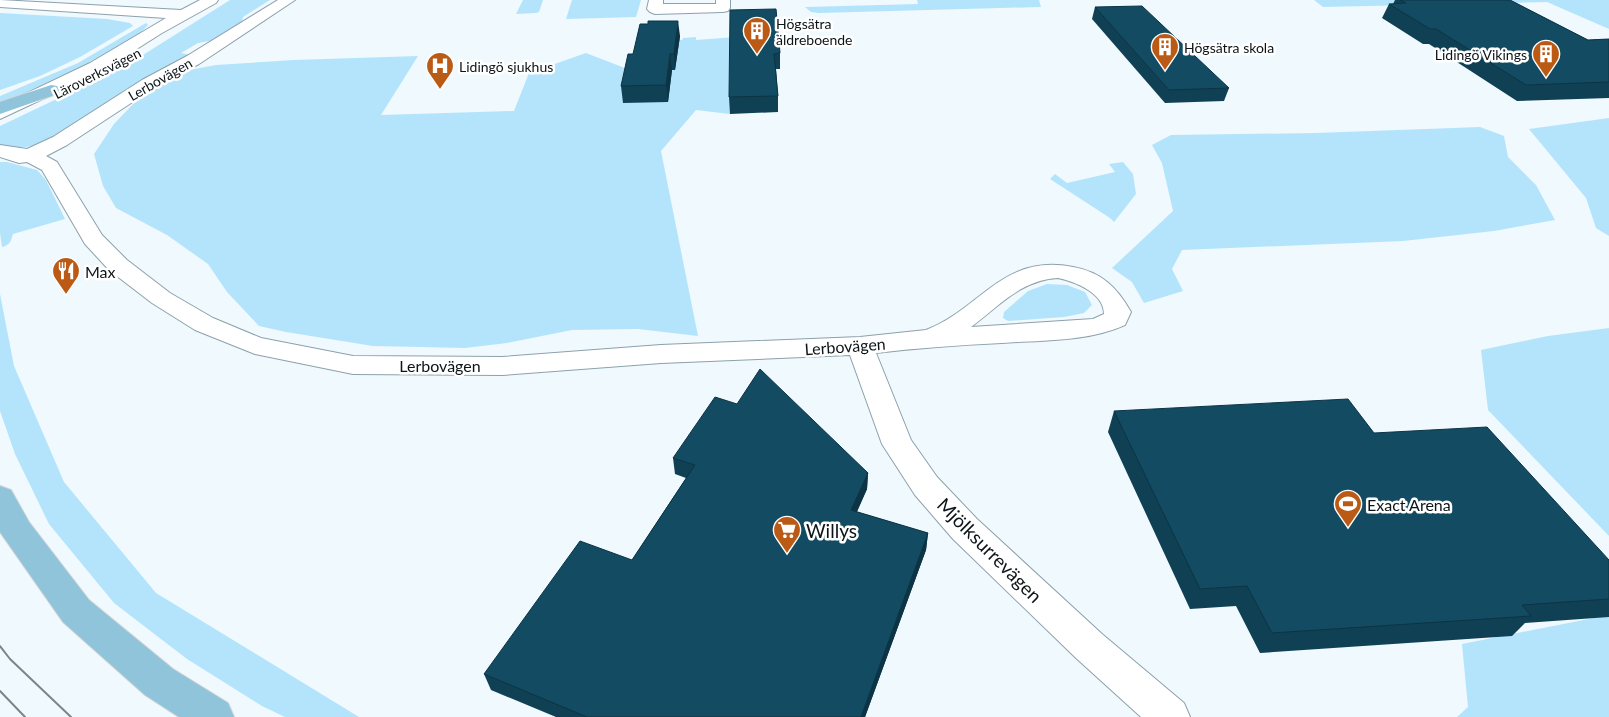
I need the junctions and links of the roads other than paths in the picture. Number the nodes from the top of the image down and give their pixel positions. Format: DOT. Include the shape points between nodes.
graph roads {
  1 [pos="211,0"];
  2 [pos="288,0"];
  3 [pos="656,0"];
  4 [pos="724,0"];
  5 [pos="0,3"];
  6 [pos="185,15"];
  7 [pos="51,90"];
  8 [pos="0,108"];
  9 [pos="0,113"];
  10 [pos="0,122"];
  11 [pos="0,151"];
  12 [pos="30,156"];
  13 [pos="0,158"];
  14 [pos="929,338"];
  15 [pos="860,346"];
  16 [pos="0,499"];
  17 [pos="214,717"];
  18 [pos="1170,717"];
  1 -- 6 [label="street, Läroverksvägen"];
  2 -- 12 [label="street, Lerbovägen" via="85,126"];
  3 -- 4 [label="street" via="655,9 723,8"];
  5 -- 6 [label="street"];
  6 -- 7 [label="street, Läroverksvägen"];
  6 -- 10 [label="street, Läroverksvägen" via="178,28 114,67"];
  7 -- 8 [label="main road"];
  7 -- 9 [label="street, Läroverksvägen"];
  11 -- 12 [label="street, Lerbovägen"];
  12 -- 13 [label="street, Lerbovägen"];
  12 -- 15 [label="street, Lerbovägen" via="50,166 93,239 118,265 161,298 204,324 256,345 353,365 502,366 685,353"];
  14 -- 14 [label="street, Lerbovägen" via="1098,327 1116,319 1118,312 1101,287 1081,276 1041,271 1018,278 956,326"];
  14 -- 15 [label="street, Lerbovägen"];
  15 -- 18 [label="street, Mjölksurrevägen" via="897,444 926,486 972,536"];
  16 -- 17 [label="main road" via="17,532 76,611 159,682"];
}
